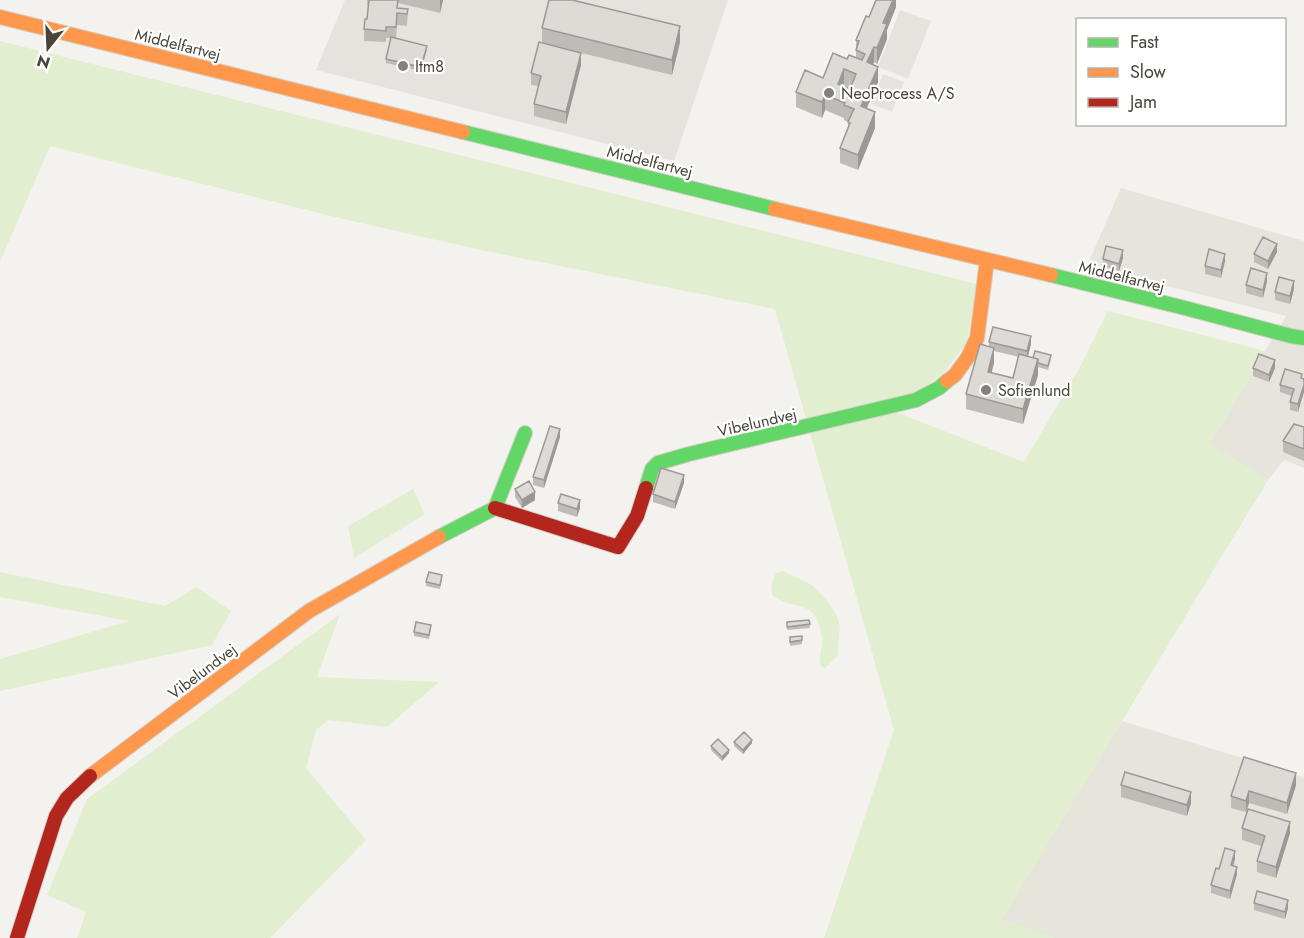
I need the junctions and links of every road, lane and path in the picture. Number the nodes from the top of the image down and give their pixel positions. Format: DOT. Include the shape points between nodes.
graph roads {
  1 [pos="0,17"];
  2 [pos="987,260"];
  3 [pos="1300,338"];
  4 [pos="525,433"];
  5 [pos="495,508"];
  6 [pos="17,938"];
  1 -- 2 [label="street, Middelfartvej"];
  2 -- 3 [label="street, Middelfartvej"];
  2 -- 5 [label="street, Vibelundvej" via="977,338 968,357 955,375 916,400 658,463 652,469 637,516 618,547"];
  4 -- 5 [label="street"];
  5 -- 6 [label="street, Vibelundvej" via="309,612 84,780 56,816"];
}
